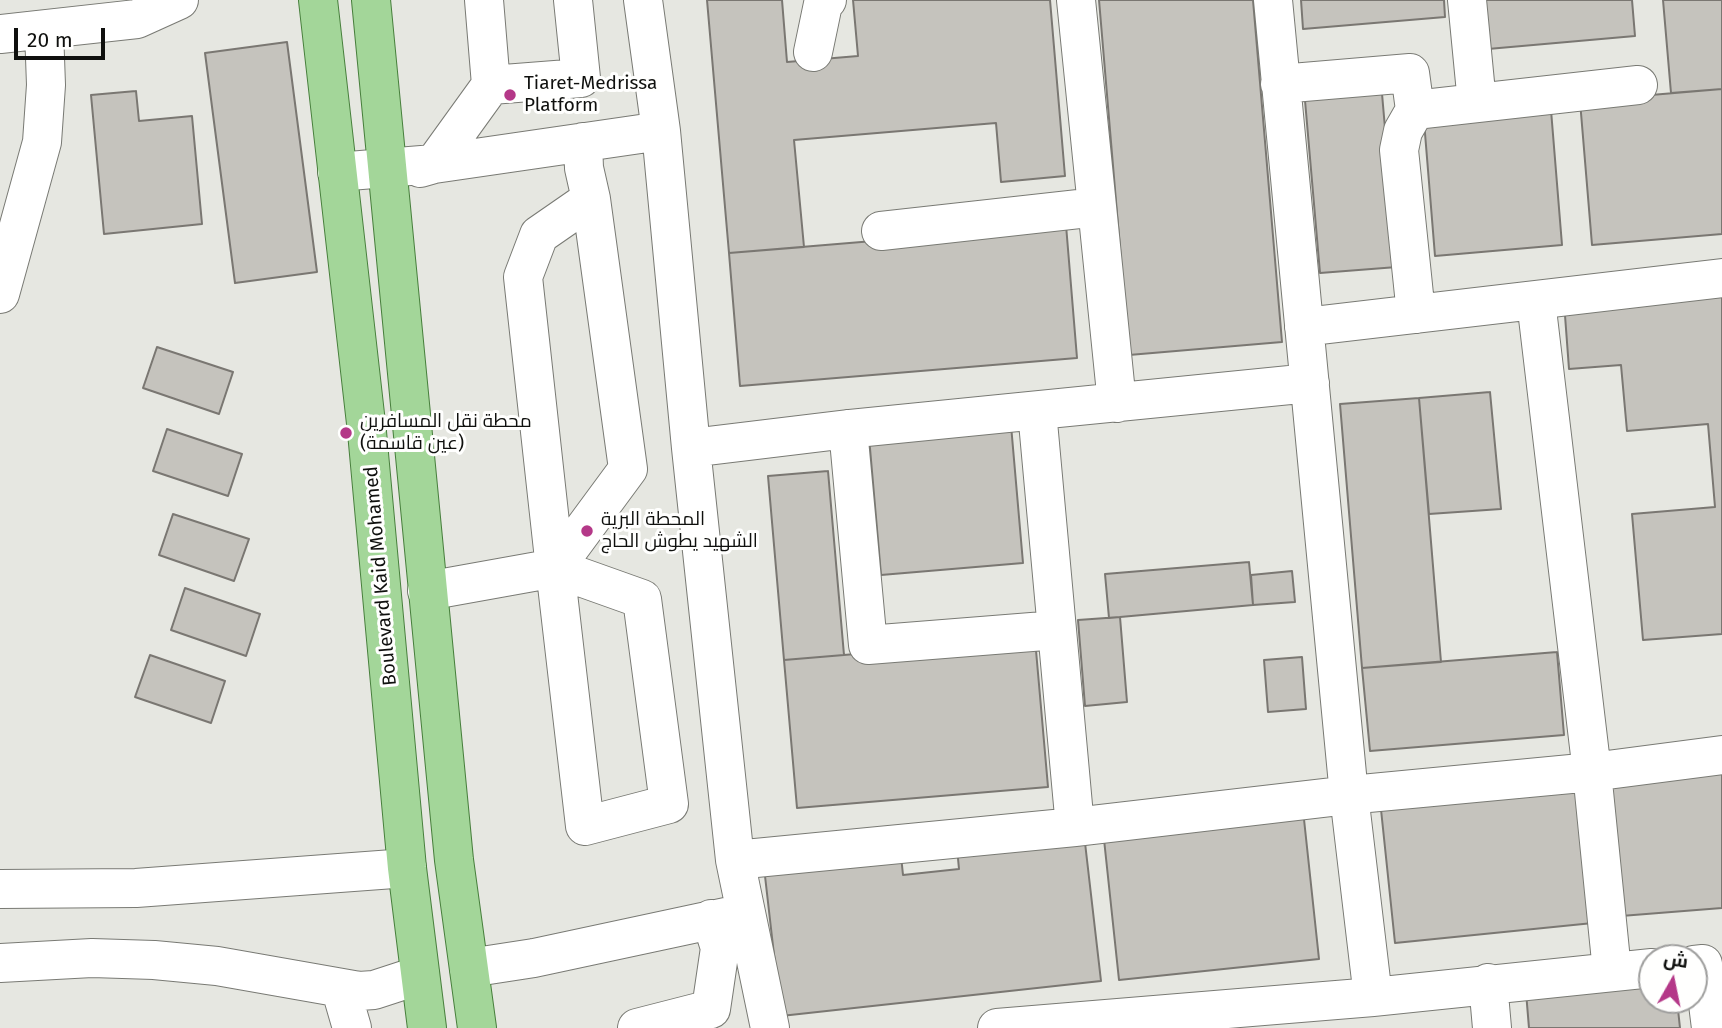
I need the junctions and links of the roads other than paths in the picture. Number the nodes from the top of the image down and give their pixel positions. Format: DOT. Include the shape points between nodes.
graph roads {
  1 [pos="179,0"];
  2 [pos="318,0"];
  3 [pos="372,0"];
  4 [pos="484,0"];
  5 [pos="573,0"];
  6 [pos="643,0"];
  7 [pos="827,0"];
  8 [pos="1076,0"];
  9 [pos="1273,0"];
  10 [pos="1466,0"];
  11 [pos="134,10"];
  12 [pos="64,18"];
  13 [pos="0,34"];
  14 [pos="813,52"];
  15 [pos="1280,84"];
  16 [pos="497,85"];
  17 [pos="1638,85"];
  18 [pos="1477,103"];
  19 [pos="1415,110"];
  20 [pos="661,131"];
  21 [pos="583,142"];
  22 [pos="439,164"];
  23 [pos="388,166"];
  24 [pos="337,172"];
  25 [pos="591,199"];
  26 [pos="1097,207"];
  27 [pos="394,212"];
  28 [pos="881,231"];
  29 [pos="1722,278"];
  30 [pos="0,294"];
  31 [pos="1536,301"];
  32 [pos="1416,314"];
  33 [pos="1304,327"];
  34 [pos="1310,383"];
  35 [pos="1117,403"];
  36 [pos="1037,411"];
  37 [pos="848,429"];
  38 [pos="691,448"];
  39 [pos="555,568"];
  40 [pos="427,591"];
  41 [pos="1057,630"];
  42 [pos="1722,755"];
  43 [pos="1592,772"];
  44 [pos="1349,795"];
  45 [pos="1075,827"];
  46 [pos="735,860"];
  47 [pos="407,868"];
  48 [pos="0,889"];
  49 [pos="727,916"];
  50 [pos="0,963"];
  51 [pos="469,968"];
  52 [pos="1638,969"];
  53 [pos="1612,971"];
  54 [pos="420,975"];
  55 [pos="1488,983"];
  56 [pos="341,990"];
  57 [pos="1373,997"];
  58 [pos="1708,1004"];
  59 [pos="1303,1016"];
  60 [pos="711,1018"];
  61 [pos="1102,1024"];
  62 [pos="352,1028"];
  63 [pos="427,1028"];
  64 [pos="477,1028"];
  65 [pos="638,1028"];
  66 [pos="770,1028"];
  67 [pos="997,1028"];
  68 [pos="1493,1028"];
  69 [pos="1711,1028"];
  1 -- 11 [label="street"];
  2 -- 24 [label="main road, Boulevard Kaid Mohamed"];
  3 -- 23 [label="main road"];
  4 -- 16 [label="street"];
  5 -- 16 [label="street" via="581,78"];
  6 -- 20 [label="street"];
  7 -- 14 [label="street"];
  8 -- 26 [label="street"];
  9 -- 15 [label="street"];
  10 -- 18 [label="street"];
  11 -- 12 [label="street"];
  12 -- 13 [label="street"];
  12 -- 30 [label="street" via="46,85 42,142"];
  15 -- 19 [label="street" via="1410,73"];
  15 -- 33 [label="street"];
  16 -- 22 [label="street"];
  17 -- 18 [label="street"];
  18 -- 19 [label="street"];
  19 -- 32 [label="street" via="1399,150"];
  20 -- 21 [label="street"];
  20 -- 38 [label="street"];
  21 -- 22 [label="street"];
  21 -- 25 [label="street"];
  22 -- 23 [label="street"];
  22 -- 27 [label="street" via="417,169 402,180"];
  23 -- 24 [label="street"];
  23 -- 27 [label="main road"];
  24 -- 47 [label="main road, Boulevard Kaid Mohamed" via="368,432"];
  25 -- 39 [label="street" via="628,469"];
  25 -- 39 [label="street" via="539,235 523,277"];
  26 -- 28 [label="street"];
  26 -- 35 [label="street"];
  27 -- 40 [label="main road"];
  29 -- 31 [label="street"];
  31 -- 32 [label="street"];
  31 -- 43 [label="street"];
  32 -- 33 [label="street"];
  33 -- 34 [label="street"];
  34 -- 35 [label="street"];
  34 -- 44 [label="street"];
  35 -- 36 [label="street"];
  36 -- 37 [label="street"];
  36 -- 41 [label="street"];
  37 -- 38 [label="street"];
  37 -- 41 [label="street" via="868,645"];
  38 -- 46 [label="street"];
  39 -- 39 [label="street" via="642,599 669,804 584,826"];
  39 -- 40 [label="street"];
  40 -- 51 [label="main road"];
  41 -- 45 [label="street"];
  42 -- 43 [label="street"];
  43 -- 44 [label="street"];
  43 -- 53 [label="street"];
  44 -- 45 [label="street"];
  44 -- 57 [label="street"];
  45 -- 46 [label="street"];
  46 -- 49 [label="street"];
  47 -- 48 [label="street" via="136,888"];
  47 -- 54 [label="main road, Boulevard Kaid Mohamed"];
  49 -- 51 [label="street"];
  49 -- 60 [label="street"];
  49 -- 66 [label="street"];
  50 -- 56 [label="street" via="155,960 254,972"];
  51 -- 64 [label="main road"];
  52 -- 53 [label="street"];
  53 -- 55 [label="street"];
  54 -- 56 [label="street" via="373,990"];
  54 -- 63 [label="main road, Boulevard Kaid Mohamed"];
  55 -- 57 [label="street"];
  55 -- 68 [label="street"];
  56 -- 62 [label="street"];
  57 -- 59 [label="street"];
  58 -- 69 [label="street"];
  59 -- 61 [label="street"];
  60 -- 65 [label="street"];
  61 -- 67 [label="street"];
}
